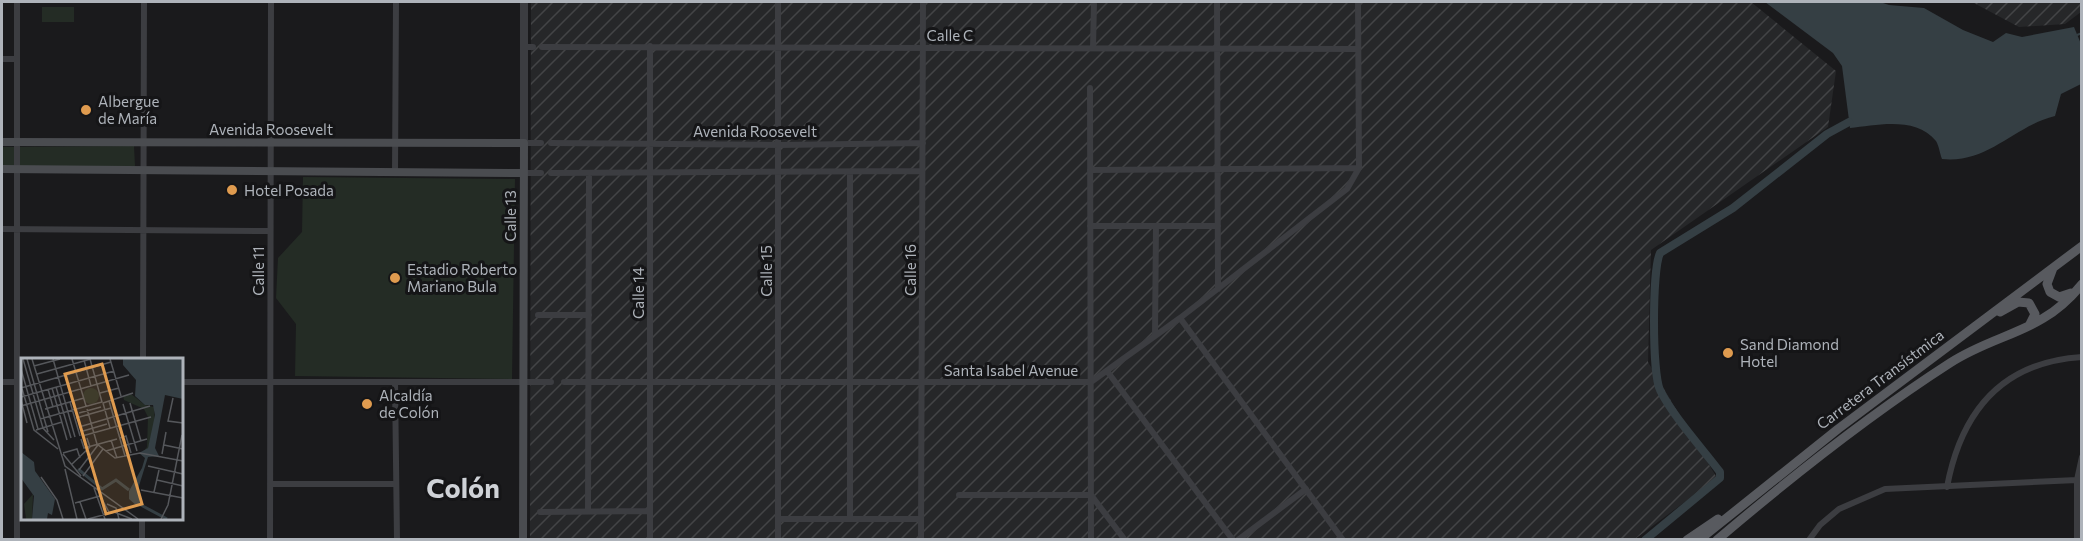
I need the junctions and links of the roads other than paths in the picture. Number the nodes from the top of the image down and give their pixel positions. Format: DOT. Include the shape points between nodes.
graph roads {
  1 [pos="17,2"];
  2 [pos="144,2"];
  3 [pos="271,2"];
  4 [pos="396,2"];
  5 [pos="524,2"];
  6 [pos="778,2"];
  7 [pos="923,2"];
  8 [pos="1094,2"];
  9 [pos="1217,2"];
  10 [pos="1358,2"];
  11 [pos="650,46"];
  12 [pos="778,46"];
  13 [pos="524,47"];
  14 [pos="533,47"];
  15 [pos="542,47"];
  16 [pos="923,47"];
  17 [pos="1093,48"];
  18 [pos="1217,48"];
  19 [pos="1358,49"];
  20 [pos="17,59"];
  21 [pos="2,60"];
  22 [pos="1090,88"];
  23 [pos="2,142"];
  24 [pos="17,142"];
  25 [pos="143,142"];
  26 [pos="271,142"];
  27 [pos="395,142"];
  28 [pos="524,143"];
  29 [pos="541,143"];
  30 [pos="551,143"];
  31 [pos="922,143"];
  32 [pos="651,145"];
  33 [pos="779,145"];
  34 [pos="1359,168"];
  35 [pos="1218,169"];
  36 [pos="2,170"];
  37 [pos="17,170"];
  38 [pos="143,170"];
  39 [pos="1090,170"];
  40 [pos="271,171"];
  41 [pos="922,171"];
  42 [pos="395,172"];
  43 [pos="850,172"];
  44 [pos="524,173"];
  45 [pos="541,173"];
  46 [pos="551,173"];
  47 [pos="777,173"];
  48 [pos="589,174"];
  49 [pos="650,174"];
  50 [pos="1090,225"];
  51 [pos="1156,226"];
  52 [pos="1218,226"];
  53 [pos="2,229"];
  54 [pos="16,229"];
  55 [pos="143,229"];
  56 [pos="270,231"];
  57 [pos="2082,246"];
  58 [pos="2054,266"];
  59 [pos="2079,287"];
  60 [pos="1218,289"];
  61 [pos="538,315"];
  62 [pos="589,315"];
  63 [pos="1180,318"];
  64 [pos="2025,330"];
  65 [pos="1967,332"];
  66 [pos="1155,336"];
  67 [pos="2082,357"];
  68 [pos="143,358"];
  69 [pos="1107,370"];
  70 [pos="588,381"];
  71 [pos="2,382"];
  72 [pos="20,382"];
  73 [pos="183,382"];
  74 [pos="270,382"];
  75 [pos="395,382"];
  76 [pos="523,382"];
  77 [pos="551,382"];
  78 [pos="564,382"];
  79 [pos="650,382"];
  80 [pos="778,382"];
  81 [pos="850,382"];
  82 [pos="922,382"];
  83 [pos="1091,382"];
  84 [pos="2082,457"];
  85 [pos="2078,480"];
  86 [pos="270,484"];
  87 [pos="396,484"];
  88 [pos="1947,487"];
  89 [pos="1306,489"];
  90 [pos="959,495"];
  91 [pos="1091,495"];
  92 [pos="1739,509"];
  93 [pos="650,510"];
  94 [pos="588,511"];
  95 [pos="540,512"];
  96 [pos="778,519"];
  97 [pos="850,519"];
  98 [pos="921,519"];
  99 [pos="142,520"];
  100 [pos="17,540"];
  101 [pos="142,540"];
  102 [pos="270,540"];
  103 [pos="397,540"];
  104 [pos="523,540"];
  105 [pos="650,540"];
  106 [pos="778,540"];
  107 [pos="921,540"];
  108 [pos="1090,540"];
  109 [pos="1125,540"];
  110 [pos="1233,540"];
  111 [pos="1238,540"];
  112 [pos="1343,540"];
  113 [pos="1687,540"];
  114 [pos="1699,540"];
  115 [pos="1718,540"];
  116 [pos="1809,540"];
  117 [pos="2077,540"];
  1 -- 20 [label="street"];
  2 -- 25 [label="street"];
  3 -- 26 [label="street, Calle 11"];
  4 -- 27 [label="street"];
  5 -- 13 [label="street, Calle 13"];
  6 -- 12 [label="street, Calle 15"];
  7 -- 16 [label="street, Calle 16"];
  8 -- 17 [label="street"];
  9 -- 18 [label="street"];
  10 -- 19 [label="street"];
  11 -- 12 [label="street, Calle C"];
  11 -- 15 [label="street, Calle C"];
  11 -- 32 [label="street, Calle 14"];
  12 -- 16 [label="street, Calle C"];
  12 -- 33 [label="street, Calle 15"];
  13 -- 14 [label="street"];
  13 -- 28 [label="street, Calle 13"];
  16 -- 17 [label="street, Calle C"];
  16 -- 31 [label="street, Calle 16"];
  17 -- 18 [label="street, Calle C"];
  18 -- 19 [label="street, Calle C"];
  18 -- 35 [label="street"];
  19 -- 34 [label="street"];
  20 -- 21 [label="street"];
  20 -- 24 [label="street"];
  22 -- 39 [label="street"];
  23 -- 24 [label="main road, Avenida Roosevelt"];
  24 -- 25 [label="main road, Avenida Roosevelt"];
  24 -- 37 [label="street"];
  25 -- 26 [label="main road, Avenida Roosevelt"];
  25 -- 38 [label="street"];
  26 -- 27 [label="main road, Avenida Roosevelt"];
  26 -- 40 [label="street, Calle 11"];
  27 -- 28 [label="main road, Avenida Roosevelt"];
  27 -- 42 [label="street"];
  28 -- 29 [label="street, Avenida Roosevelt"];
  28 -- 44 [label="main road, Calle 13"];
  30 -- 32 [label="street, Avenida Roosevelt"];
  31 -- 33 [label="street, Avenida Roosevelt"];
  31 -- 41 [label="street, Calle 16"];
  32 -- 33 [label="street, Avenida Roosevelt"];
  32 -- 49 [label="street, Calle 14"];
  33 -- 47 [label="street, Calle 15"];
  34 -- 35 [label="street"];
  34 -- 60 [label="street, Santa Isabel Avenue" via="1347,189"];
  35 -- 39 [label="street"];
  35 -- 52 [label="street"];
  36 -- 37 [label="main road"];
  37 -- 38 [label="main road"];
  37 -- 54 [label="street"];
  38 -- 40 [label="main road"];
  38 -- 55 [label="street"];
  39 -- 50 [label="street"];
  40 -- 42 [label="main road"];
  40 -- 56 [label="street, Calle 11"];
  41 -- 43 [label="street"];
  41 -- 82 [label="street, Calle 16"];
  42 -- 44 [label="main road"];
  43 -- 47 [label="street"];
  43 -- 81 [label="street"];
  44 -- 45 [label="street"];
  44 -- 76 [label="main road, Calle 13"];
  46 -- 48 [label="street"];
  47 -- 49 [label="street"];
  47 -- 80 [label="street, Calle 15"];
  48 -- 49 [label="street"];
  48 -- 62 [label="street"];
  49 -- 79 [label="street, Calle 14"];
  50 -- 51 [label="street"];
  50 -- 83 [label="street"];
  51 -- 52 [label="street"];
  51 -- 66 [label="street"];
  52 -- 60 [label="street"];
  53 -- 54 [label="street"];
  54 -- 55 [label="street"];
  54 -- 72 [label="street"];
  55 -- 56 [label="street"];
  55 -- 68 [label="street"];
  56 -- 74 [label="street, Calle 11"];
  57 -- 58 [label="main road, Carretera Transístmica"];
  58 -- 59 [label="main road" via="2047,284 2051,294 2062,296"];
  58 -- 65 [label="main road, Carretera Transístmica"];
  59 -- 64 [label="main road, Carretera Transístmica" via="2059,309"];
  60 -- 63 [label="street, Santa Isabel Avenue"];
  61 -- 62 [label="street"];
  62 -- 70 [label="street"];
  63 -- 66 [label="street, Santa Isabel Avenue"];
  63 -- 89 [label="street"];
  64 -- 65 [label="main road" via="2035,314 2031,305 2021,302"];
  64 -- 115 [label="main road, Carretera Transístmica" via="1948,364 1838,443"];
  65 -- 92 [label="main road, Carretera Transístmica"];
  66 -- 69 [label="street, Santa Isabel Avenue"];
  67 -- 88 [label="street" via="2038,366 1988,395 1963,432"];
  69 -- 83 [label="street, Santa Isabel Avenue"];
  69 -- 110 [label="street"];
  70 -- 78 [label="street, Santa Isabel Avenue"];
  70 -- 79 [label="street, Santa Isabel Avenue"];
  70 -- 94 [label="street"];
  71 -- 72 [label="street"];
  72 -- 100 [label="street"];
  73 -- 74 [label="street"];
  74 -- 75 [label="street"];
  74 -- 86 [label="street, Calle 11"];
  75 -- 76 [label="street"];
  75 -- 87 [label="street"];
  76 -- 77 [label="street"];
  76 -- 104 [label="main road, Calle 13"];
  79 -- 80 [label="street, Santa Isabel Avenue"];
  79 -- 93 [label="street, Calle 14"];
  80 -- 81 [label="street, Santa Isabel Avenue"];
  80 -- 96 [label="street, Calle 15"];
  81 -- 82 [label="street, Santa Isabel Avenue"];
  81 -- 97 [label="street"];
  82 -- 83 [label="street, Santa Isabel Avenue"];
  82 -- 98 [label="street, Calle 16"];
  83 -- 91 [label="street"];
  84 -- 85 [label="street"];
  85 -- 88 [label="street"];
  85 -- 117 [label="street"];
  86 -- 87 [label="street"];
  86 -- 102 [label="street, Calle 11"];
  87 -- 103 [label="street"];
  88 -- 116 [label="street" via="1886,489 1874,493 1839,509"];
  89 -- 111 [label="street"];
  89 -- 112 [label="street"];
  90 -- 91 [label="street"];
  91 -- 108 [label="street"];
  91 -- 109 [label="street"];
  92 -- 113 [label="main road"];
  92 -- 114 [label="main road, Carretera Transístmica"];
  93 -- 94 [label="street"];
  93 -- 105 [label="street, Calle 14"];
  94 -- 95 [label="street"];
  96 -- 97 [label="street"];
  96 -- 106 [label="street, Calle 15"];
  97 -- 98 [label="street"];
  98 -- 107 [label="street, Calle 16"];
  99 -- 101 [label="street"];
}
